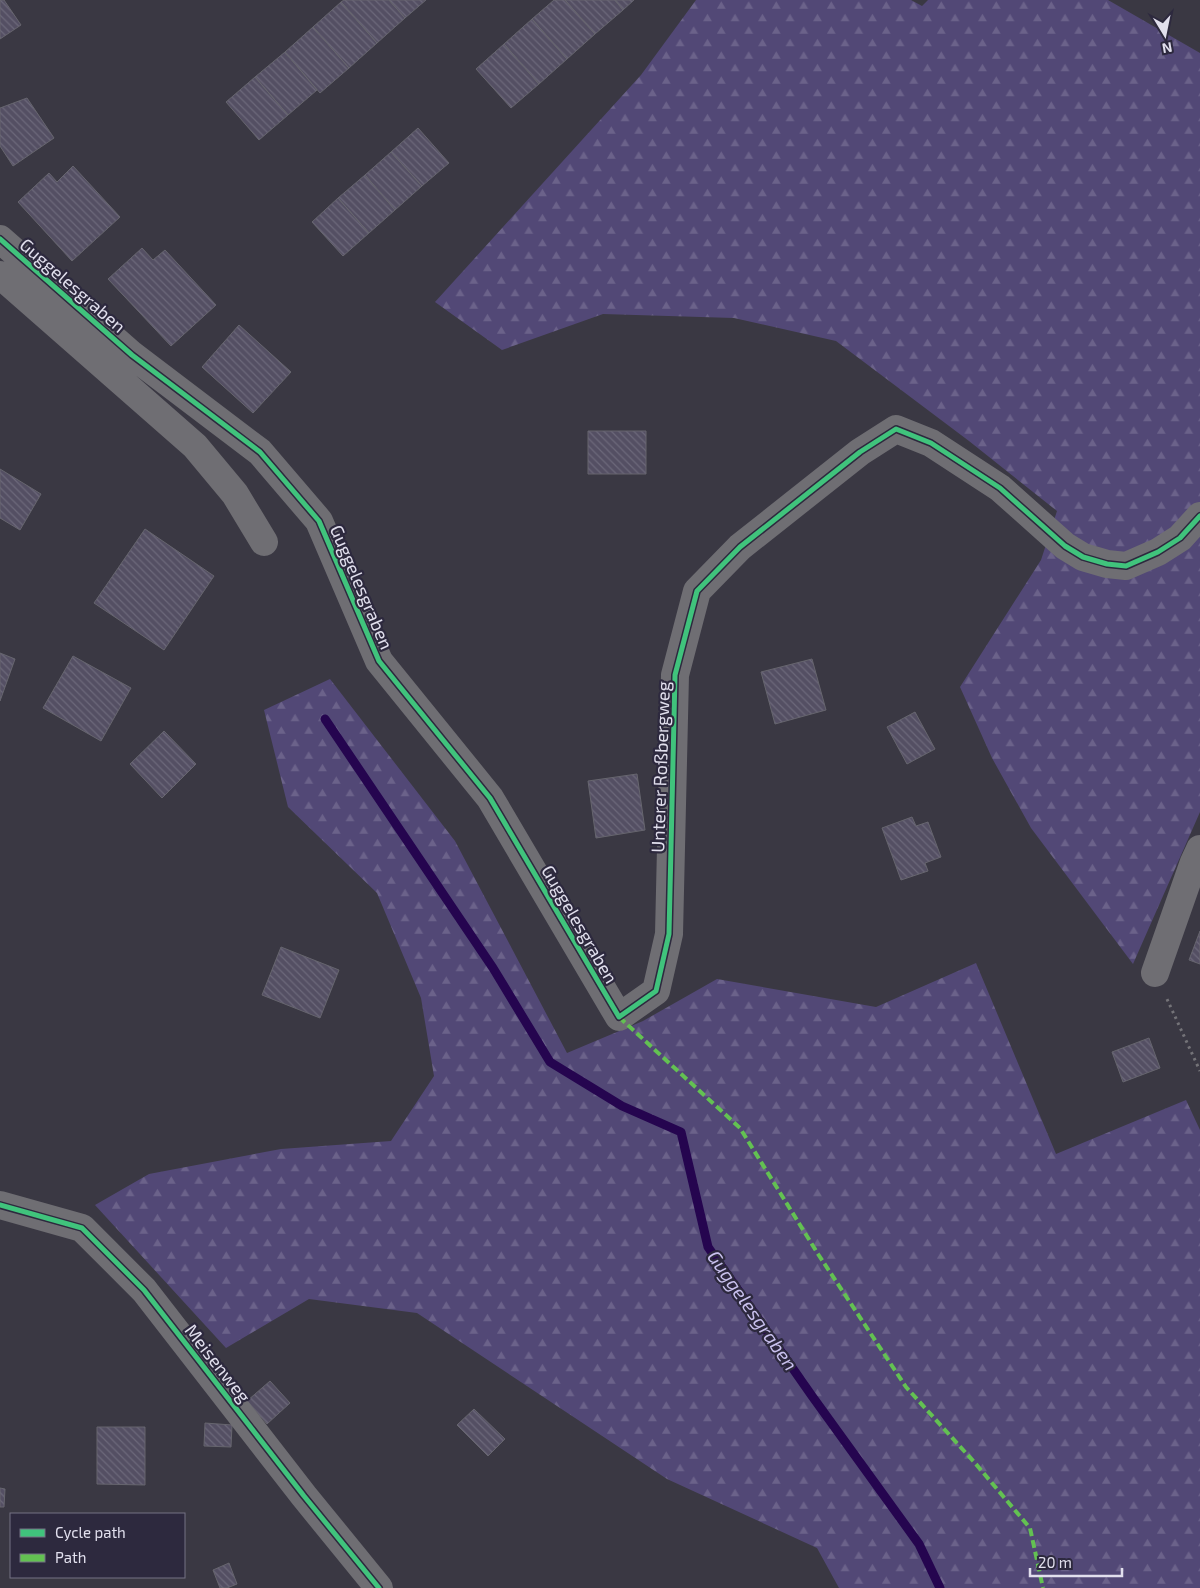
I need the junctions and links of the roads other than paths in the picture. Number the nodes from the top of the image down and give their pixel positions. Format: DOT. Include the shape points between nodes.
graph roads {
  1 [pos="0,239"];
  2 [pos="0,275"];
  3 [pos="1200,516"];
  4 [pos="1190,538"];
  5 [pos="264,542"];
  6 [pos="1200,849"];
  7 [pos="1155,973"];
  8 [pos="619,1017"];
  9 [pos="0,1205"];
  10 [pos="379,1588"];
  1 -- 8 [label="street, Guggelesgraben" via="132,355 260,452 319,521 378,661 490,798"];
  2 -- 5 [label="street" via="195,446 235,494"];
  3 -- 4 [label="street"];
  4 -- 8 [label="street, Unterer Roßbergweg" via="1126,566 1083,557 1065,546 1000,488 931,443 896,429 860,452 740,547 697,591 675,675 669,934 656,991"];
  6 -- 7 [label="street"];
  9 -- 10 [label="street, Meisenweg" via="82,1228 144,1290"];
}
